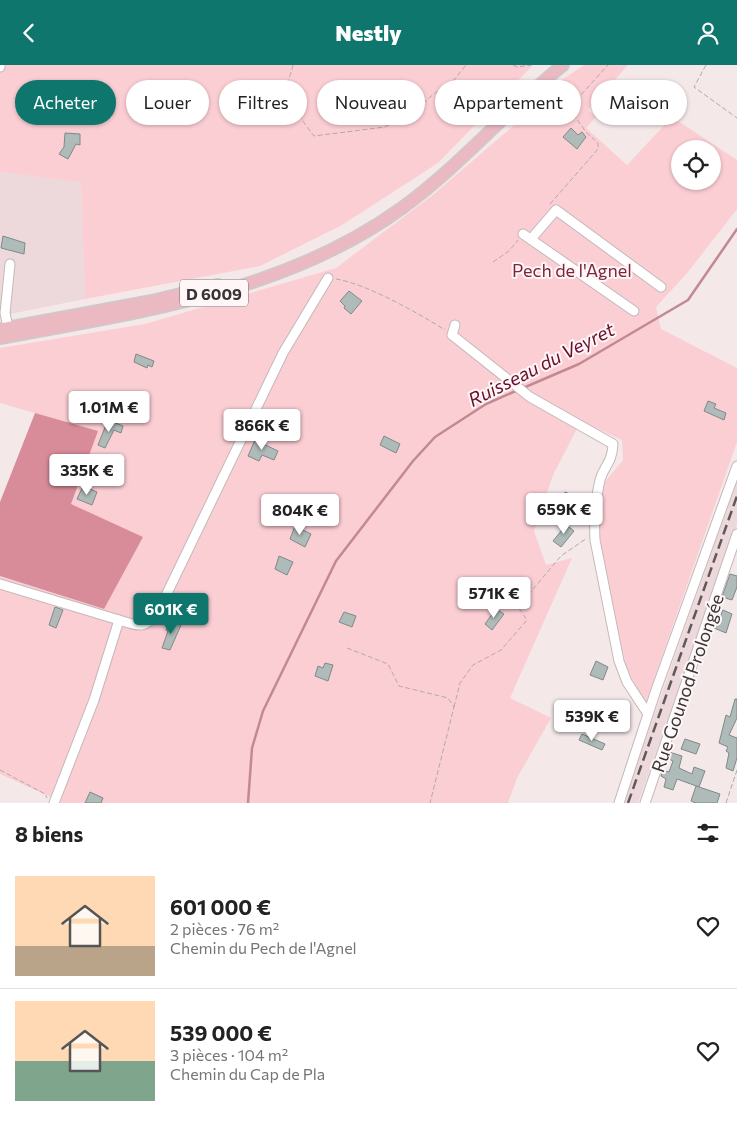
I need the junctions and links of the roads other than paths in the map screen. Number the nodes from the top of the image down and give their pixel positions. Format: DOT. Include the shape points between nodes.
graph roads {
  1 [pos="553,65"];
  2 [pos="563,65"];
  3 [pos="10,264"];
  4 [pos="328,278"];
  5 [pos="661,287"];
  6 [pos="634,311"];
  7 [pos="456,325"];
  8 [pos="3,332"];
  9 [pos="737,466"];
  10 [pos="737,534"];
  11 [pos="0,584"];
  12 [pos="119,620"];
  13 [pos="648,715"];
  14 [pos="54,803"];
  15 [pos="619,803"];
  16 [pos="645,803"];
  1 -- 8 [label="main road, D 6009" via="422,186 369,223 321,248 275,267 210,287"];
  2 -- 8 [label="main road, D 6009" via="424,191 373,227 334,249 273,275 200,297 26,333"];
  3 -- 8 [label="street"];
  4 -- 12 [label="street" via="283,353 158,612 149,623 139,626"];
  5 -- 6 [label="street" via="556,210 527,236"];
  7 -- 13 [label="street" via="452,335 530,397 613,444 613,457 600,478 594,533 619,661 627,682"];
  9 -- 13 [label="street"];
  10 -- 16 [label="street, Rue Gounod Prolongée"];
  11 -- 12 [label="street"];
  12 -- 14 [label="street" via="94,700"];
  13 -- 15 [label="street"];
}
